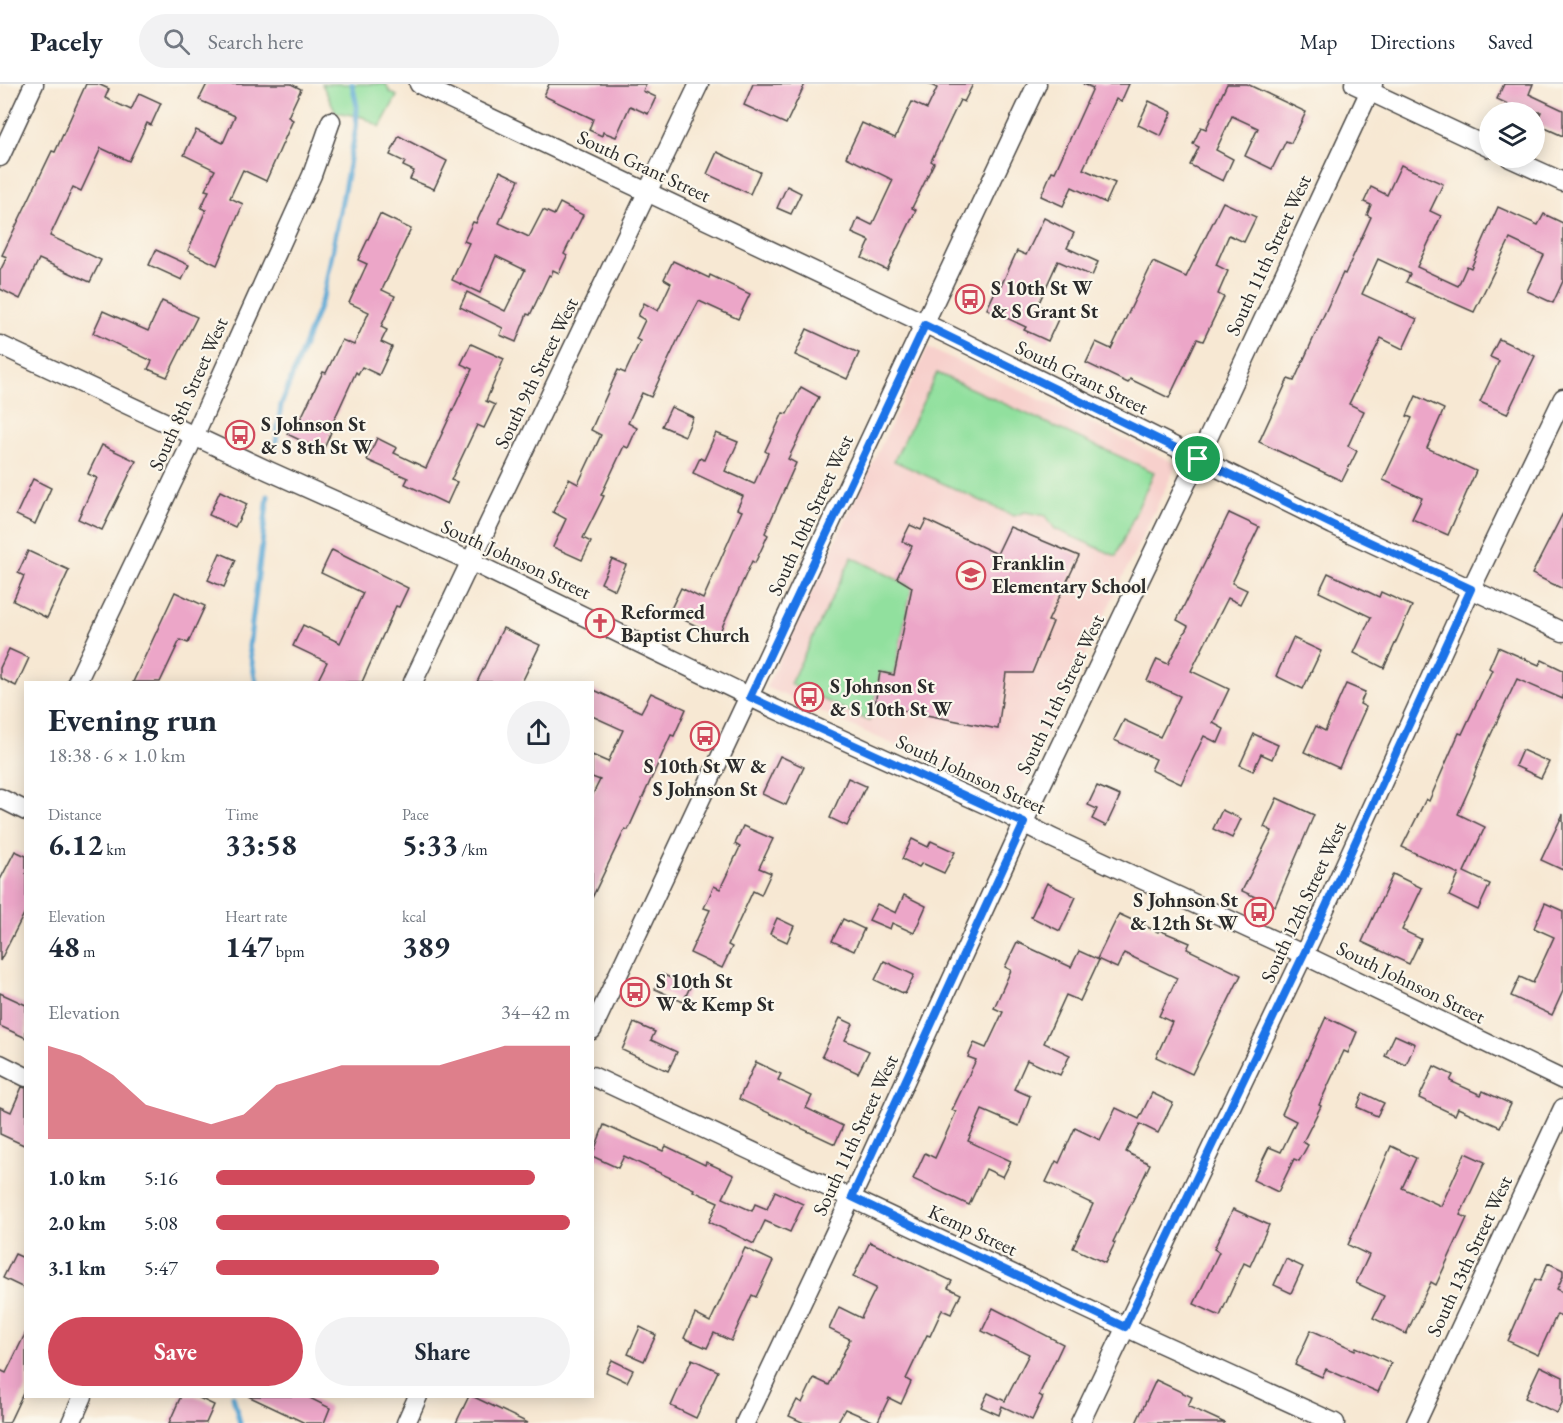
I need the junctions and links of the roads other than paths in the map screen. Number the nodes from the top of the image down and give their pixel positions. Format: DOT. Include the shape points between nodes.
graph roads {
  1 [pos="34,84"];
  2 [pos="419,84"];
  3 [pos="699,84"];
  4 [pos="1037,84"];
  5 [pos="1365,86"];
  6 [pos="331,121"];
  7 [pos="1479,143"];
  8 [pos="0,158"];
  9 [pos="1532,168"];
  10 [pos="1563,182"];
  11 [pos="647,193"];
  12 [pos="925,325"];
  13 [pos="0,345"];
  14 [pos="1563,398"];
  15 [pos="195,436"];
  16 [pos="1198,459"];
  17 [pos="470,561"];
  18 [pos="1471,589"];
  19 [pos="1563,632"];
  20 [pos="77,681"];
  21 [pos="413,681"];
  22 [pos="750,697"];
  23 [pos="0,798"];
  24 [pos="23,803"];
  25 [pos="1024,823"];
  26 [pos="1303,954"];
  27 [pos="594,1026"];
  28 [pos="0,1064"];
  29 [pos="24,1076"];
  30 [pos="594,1077"];
  31 [pos="1563,1080"];
  32 [pos="1563,1108"];
  33 [pos="852,1197"];
  34 [pos="1125,1327"];
  35 [pos="82,1398"];
  36 [pos="417,1398"];
  37 [pos="70,1423"];
  38 [pos="406,1423"];
  39 [pos="745,1423"];
  40 [pos="1080,1423"];
  41 [pos="1335,1423"];
  42 [pos="1416,1423"];
  1 -- 8 [label="street"];
  2 -- 11 [label="street, South Grant Street"];
  3 -- 11 [label="street, South 9th Street West"];
  4 -- 12 [label="street, South 10th Street West"];
  5 -- 7 [label="street"];
  5 -- 16 [label="street, South 11th Street West"];
  6 -- 15 [label="street, South 8th Street West" via="312,175"];
  9 -- 10 [label="street"];
  11 -- 12 [label="street, South Grant Street"];
  11 -- 17 [label="street, South 9th Street West"];
  12 -- 16 [label="street, South Grant Street"];
  12 -- 22 [label="street, South 10th Street West"];
  13 -- 15 [label="street, South Johnson Street"];
  14 -- 18 [label="street, South 12th Street West"];
  15 -- 17 [label="street, South Johnson Street"];
  15 -- 20 [label="street, South 8th Street West"];
  16 -- 18 [label="street, South Grant Street"];
  16 -- 25 [label="street, South 11th Street West"];
  17 -- 21 [label="street, South 9th Street West"];
  17 -- 22 [label="street, South Johnson Street"];
  18 -- 19 [label="street, South Grant Street"];
  18 -- 26 [label="street, South 12th Street West"];
  22 -- 25 [label="street, South Johnson Street"];
  22 -- 27 [label="street, South 10th Street West"];
  23 -- 24 [label="street"];
  25 -- 26 [label="street, South Johnson Street"];
  25 -- 33 [label="street, South 11th Street West"];
  26 -- 31 [label="street, South Johnson Street"];
  26 -- 34 [label="street, South 12th Street West"];
  28 -- 29 [label="street"];
  30 -- 33 [label="street, Kemp Street"];
  32 -- 42 [label="street, South 13th Street West"];
  33 -- 34 [label="street, Kemp Street"];
  33 -- 39 [label="street, South 11th Street West"];
  34 -- 40 [label="street, South 12th Street West"];
  34 -- 41 [label="street, Kemp Street"];
  35 -- 37 [label="street"];
  36 -- 38 [label="street"];
}
